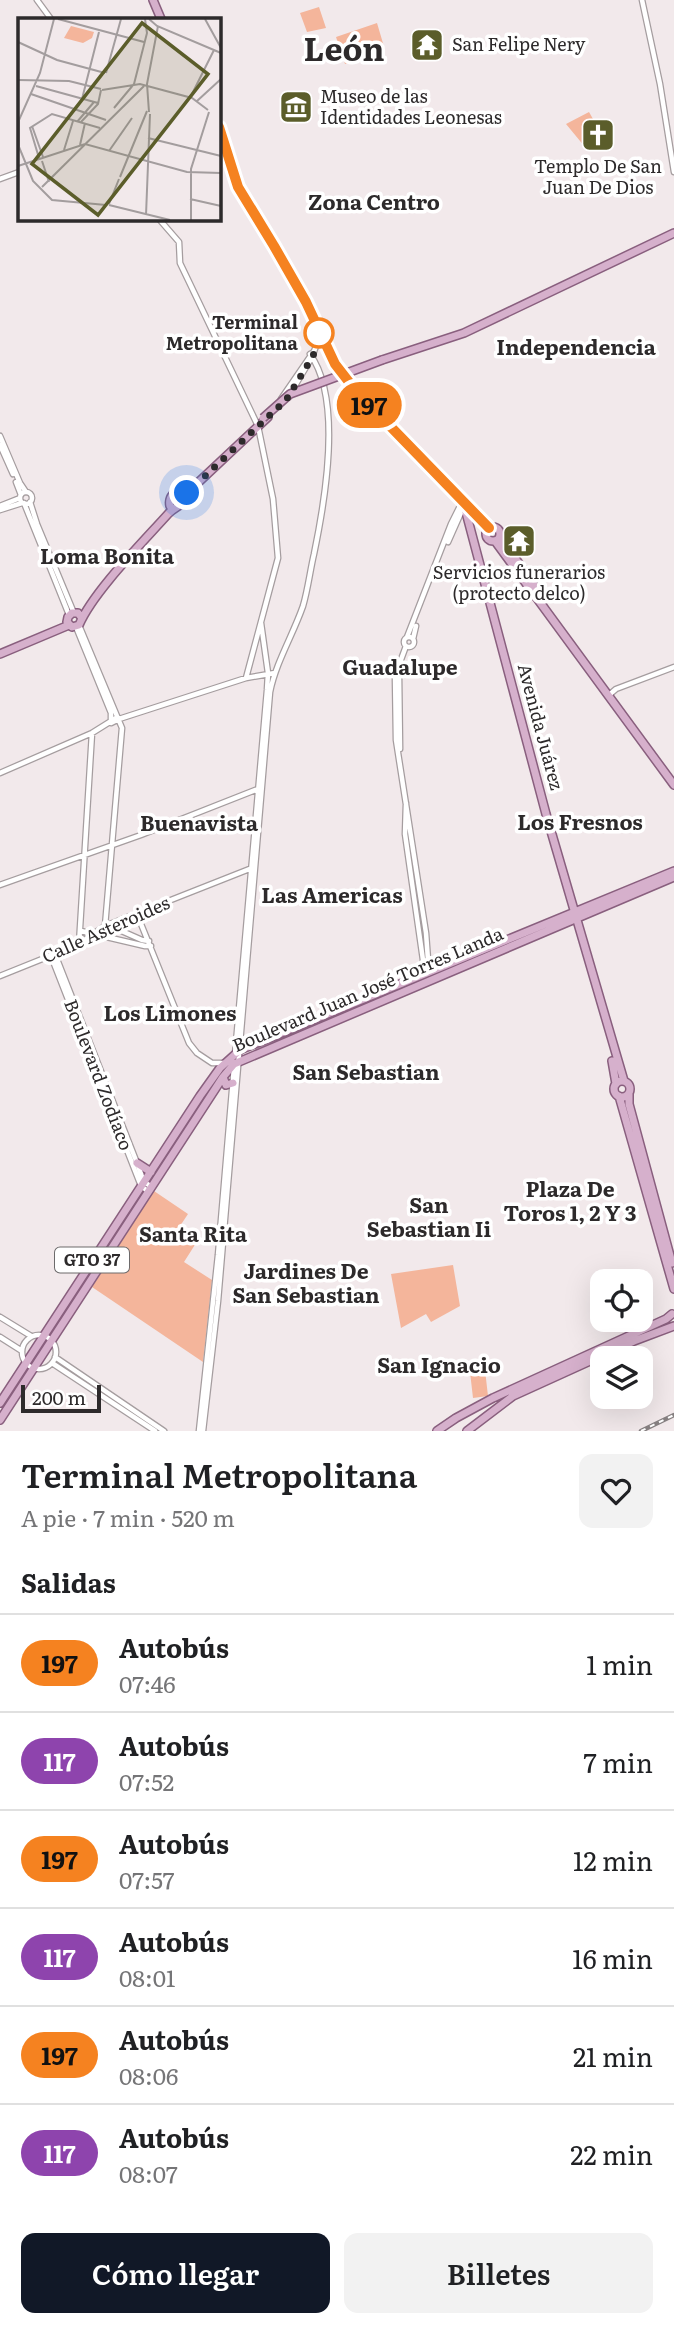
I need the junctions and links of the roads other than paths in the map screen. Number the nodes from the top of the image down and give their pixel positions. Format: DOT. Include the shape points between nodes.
graph roads {
  1 [pos="37,0"];
  2 [pos="151,0"];
  3 [pos="642,0"];
  4 [pos="50,18"];
  5 [pos="159,18"];
  6 [pos="220,130"];
  7 [pos="220,142"];
  8 [pos="18,172"];
  9 [pos="674,172"];
  10 [pos="0,179"];
  11 [pos="160,220"];
  12 [pos="674,223"];
  13 [pos="674,235"];
  14 [pos="320,337"];
  15 [pos="312,354"];
  16 [pos="382,362"];
  17 [pos="288,399"];
  18 [pos="259,422"];
  19 [pos="0,436"];
  20 [pos="0,445"];
  21 [pos="186,492"];
  22 [pos="24,499"];
  23 [pos="463,505"];
  24 [pos="172,507"];
  25 [pos="0,508"];
  26 [pos="487,532"];
  27 [pos="497,539"];
  28 [pos="472,542"];
  29 [pos="74,620"];
  30 [pos="261,623"];
  31 [pos="0,648"];
  32 [pos="0,654"];
  33 [pos="674,667"];
  34 [pos="268,673"];
  35 [pos="275,673"];
  36 [pos="246,678"];
  37 [pos="610,693"];
  38 [pos="119,719"];
  39 [pos="111,723"];
  40 [pos="93,733"];
  41 [pos="0,773"];
  42 [pos="674,777"];
  43 [pos="674,785"];
  44 [pos="258,789"];
  45 [pos="112,844"];
  46 [pos="85,854"];
  47 [pos="252,869"];
  48 [pos="674,871"];
  49 [pos="674,877"];
  50 [pos="0,885"];
  51 [pos="137,914"];
  52 [pos="574,916"];
  53 [pos="107,926"];
  54 [pos="81,931"];
  55 [pos="93,933"];
  56 [pos="150,943"];
  57 [pos="79,944"];
  58 [pos="480,949"];
  59 [pos="53,955"];
  60 [pos="451,965"];
  61 [pos="0,976"];
  62 [pos="428,977"];
  63 [pos="299,1031"];
  64 [pos="239,1053"];
  65 [pos="212,1063"];
  66 [pos="225,1063"];
  67 [pos="214,1076"];
  68 [pos="223,1077"];
  69 [pos="233,1083"];
  70 [pos="620,1083"];
  71 [pos="629,1094"];
  72 [pos="619,1096"];
  73 [pos="136,1163"];
  74 [pos="151,1172"];
  75 [pos="143,1184"];
  76 [pos="150,1189"];
  77 [pos="674,1270"];
  78 [pos="674,1289"];
  79 [pos="673,1311"];
  80 [pos="0,1317"];
  81 [pos="674,1325"];
  82 [pos="44,1335"];
  83 [pos="32,1336"];
  84 [pos="0,1337"];
  85 [pos="52,1340"];
  86 [pos="613,1346"];
  87 [pos="619,1346"];
  88 [pos="22,1352"];
  89 [pos="590,1357"];
  90 [pos="590,1358"];
  91 [pos="54,1360"];
  92 [pos="30,1365"];
  93 [pos="0,1403"];
  94 [pos="477,1407"];
  95 [pos="0,1420"];
  96 [pos="478,1423"];
  97 [pos="155,1431"];
  98 [pos="164,1431"];
  99 [pos="201,1431"];
  100 [pos="437,1431"];
  101 [pos="467,1431"];
  1 -- 4 [label="street"];
  2 -- 5 [label="main road"];
  3 -- 9 [label="street"];
  6 -- 14 [label="main road" via="238,187 294,281"];
  7 -- 14 [label="main road" via="235,191"];
  8 -- 10 [label="street"];
  11 -- 18 [label="street" via="179,242 180,263"];
  12 -- 13 [label="street"];
  13 -- 16 [label="main road" via="466,338"];
  14 -- 15 [label="street"];
  14 -- 23 [label="main road" via="341,373"];
  14 -- 23 [label="main road" via="346,383"];
  15 -- 17 [label="street"];
  15 -- 18 [label="street"];
  15 -- 35 [label="street" via="325,394 326,489 305,597"];
  16 -- 17 [label="main road, bridge"];
  16 -- 18 [label="main road, bridge" via="290,394"];
  17 -- 18 [label="main road"];
  18 -- 21 [label="main road"];
  18 -- 30 [label="street" via="278,558"];
  19 -- 22 [label="street"];
  20 -- 22 [label="street"];
  21 -- 24 [label="main road" via="184,502"];
  21 -- 24 [label="main road" via="173,494"];
  22 -- 25 [label="street"];
  22 -- 29 [label="street"];
  23 -- 26 [label="main road"];
  23 -- 28 [label="main road, Avenida Juárez"];
  23 -- 52 [label="main road, Avenida Juárez"];
  23 -- 62 [label="street" via="410,638 404,641 408,647 395,676 396,738"];
  24 -- 29 [label="main road"];
  26 -- 27 [label="main road"];
  26 -- 27 [label="main road" via="497,528"];
  26 -- 28 [label="main road"];
  27 -- 37 [label="main road"];
  28 -- 52 [label="main road, Avenida Juárez"];
  29 -- 31 [label="main road"];
  29 -- 32 [label="main road"];
  29 -- 38 [label="street"];
  29 -- 39 [label="street"];
  30 -- 34 [label="street"];
  30 -- 36 [label="street"];
  33 -- 37 [label="street"];
  34 -- 35 [label="street"];
  34 -- 36 [label="street"];
  34 -- 44 [label="street"];
  35 -- 64 [label="street"];
  36 -- 38 [label="street"];
  37 -- 42 [label="main road"];
  37 -- 43 [label="main road"];
  38 -- 39 [label="street"];
  38 -- 45 [label="street" via="122,731"];
  39 -- 40 [label="street"];
  40 -- 41 [label="street"];
  40 -- 46 [label="street"];
  44 -- 45 [label="street"];
  44 -- 47 [label="street"];
  45 -- 46 [label="street"];
  45 -- 53 [label="street"];
  46 -- 50 [label="street"];
  46 -- 54 [label="street"];
  47 -- 51 [label="street, Calle Asteroides"];
  47 -- 64 [label="street"];
  48 -- 52 [label="main road, Boulevard Juan José Torres Landa / GTO 37"];
  49 -- 52 [label="main road, Boulevard Juan José Torres Landa / GTO 37"];
  51 -- 53 [label="street, Calle Asteroides"];
  51 -- 56 [label="street"];
  52 -- 58 [label="main road, Boulevard Juan José Torres Landa / GTO 37"];
  52 -- 62 [label="main road, Boulevard Juan José Torres Landa / GTO 37"];
  52 -- 70 [label="main road, Avenida Juárez"];
  53 -- 55 [label="street, Calle Asteroides"];
  53 -- 56 [label="street"];
  54 -- 55 [label="street"];
  54 -- 57 [label="street"];
  55 -- 56 [label="street" via="145,946"];
  55 -- 57 [label="street, Calle Asteroides"];
  56 -- 65 [label="street" via="191,1046"];
  57 -- 59 [label="street, Calle Asteroides"];
  58 -- 60 [label="main road"];
  58 -- 62 [label="main road, Boulevard Juan José Torres Landa / GTO 37"];
  59 -- 61 [label="street, Calle Asteroides"];
  59 -- 73 [label="street, Boulevard Zodíaco"];
  59 -- 75 [label="street, Boulevard Zodíaco"];
  62 -- 63 [label="main road, Boulevard Juan José Torres Landa / GTO 37"];
  63 -- 64 [label="main road, Boulevard Juan José Torres Landa / GTO 37"];
  63 -- 64 [label="main road, Boulevard Juan José Torres Landa / GTO 37"];
  64 -- 66 [label="main road, Boulevard Juan José Torres Landa / GTO 37"];
  64 -- 68 [label="main road, Boulevard Juan José Torres Landa / GTO 37"];
  64 -- 69 [label="street"];
  64 -- 99 [label="street" via="218,1301"];
  65 -- 66 [label="street"];
  65 -- 67 [label="street"];
  66 -- 67 [label="main road, Boulevard Juan José Torres Landa / GTO 37"];
  67 -- 74 [label="main road, Boulevard Juan José Torres Landa / GTO 37"];
  68 -- 69 [label="main road" via="226,1085"];
  68 -- 76 [label="main road, Boulevard Juan José Torres Landa / GTO 37"];
  69 -- 99 [label="street"];
  70 -- 71 [label="main road" via="630,1086"];
  70 -- 72 [label="main road" via="615,1091"];
  71 -- 72 [label="main road"];
  71 -- 77 [label="main road"];
  72 -- 78 [label="main road"];
  73 -- 74 [label="main road"];
  73 -- 75 [label="street, Boulevard Zodíaco"];
  74 -- 75 [label="main road, Boulevard Juan José Torres Landa / GTO 37"];
  75 -- 76 [label="street"];
  75 -- 82 [label="main road, Boulevard Juan José Torres Landa / GTO 37"];
  76 -- 85 [label="main road, Boulevard Juan José Torres Landa / GTO 37"];
  79 -- 81 [label="main road"];
  79 -- 86 [label="main road"];
  80 -- 83 [label="street"];
  81 -- 87 [label="main road"];
  82 -- 83 [label="street"];
  82 -- 85 [label="street"];
  82 -- 92 [label="main road, Boulevard Juan José Torres Landa / GTO 37"];
  83 -- 88 [label="street"];
  84 -- 88 [label="street"];
  85 -- 91 [label="street"];
  85 -- 92 [label="main road, Boulevard Juan José Torres Landa / GTO 37"];
  88 -- 92 [label="street"];
  89 -- 94 [label="main road"];
  90 -- 96 [label="main road" via="513,1396"];
  91 -- 92 [label="street" via="46,1367"];
  91 -- 97 [label="street"];
  91 -- 98 [label="street"];
  92 -- 93 [label="main road, Boulevard Juan José Torres Landa / GTO 37"];
  92 -- 95 [label="main road, Boulevard Juan José Torres Landa / GTO 37"];
  94 -- 96 [label="main road" via="485,1413"];
  94 -- 100 [label="main road"];
  96 -- 101 [label="main road"];
}
